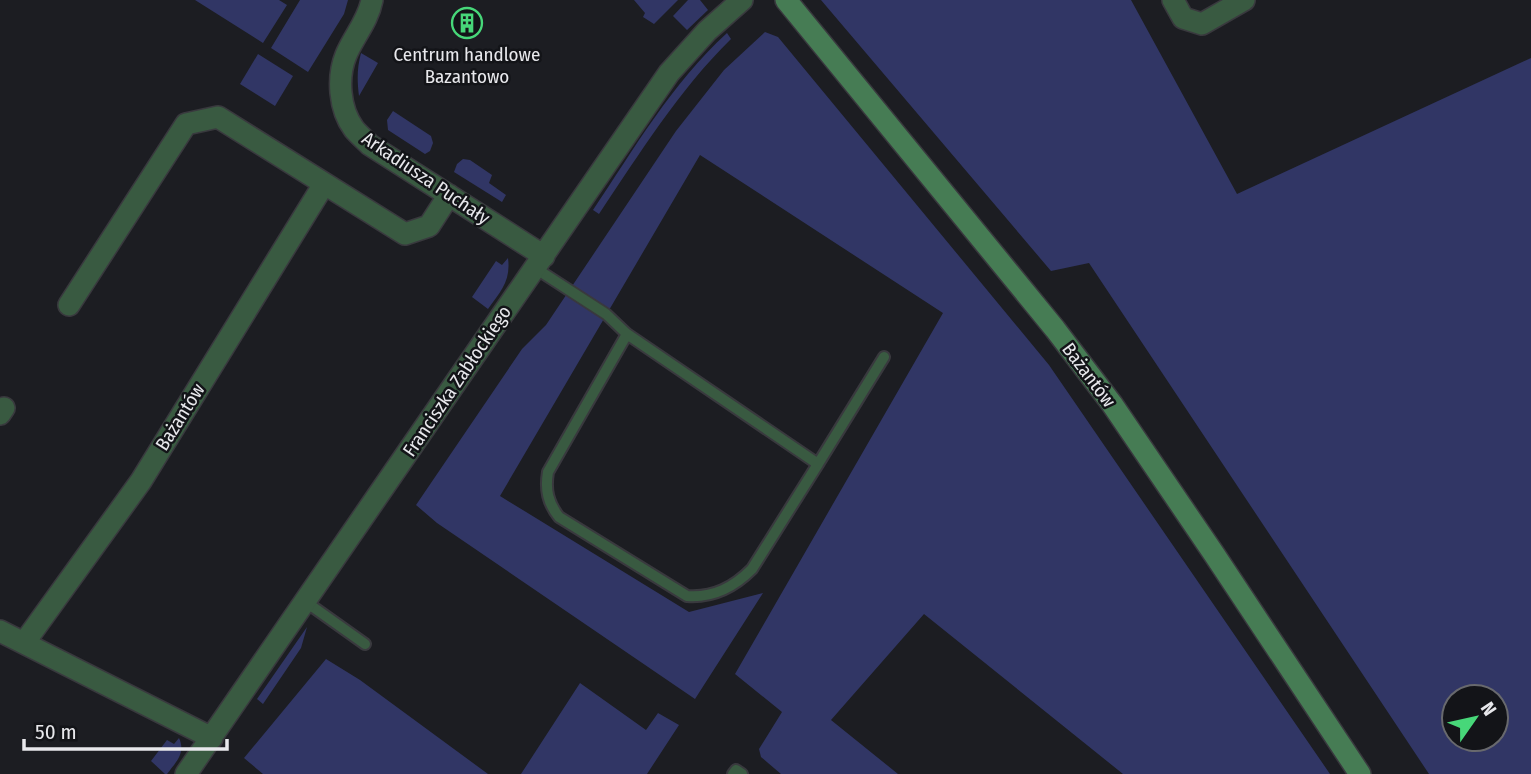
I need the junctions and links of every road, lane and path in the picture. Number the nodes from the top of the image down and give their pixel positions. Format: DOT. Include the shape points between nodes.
graph roads {
  1 [pos="372,0"];
  2 [pos="742,0"];
  3 [pos="786,0"];
  4 [pos="1173,0"];
  5 [pos="1244,0"];
  6 [pos="324,184"];
  7 [pos="449,195"];
  8 [pos="540,262"];
  9 [pos="69,305"];
  10 [pos="626,334"];
  11 [pos="884,358"];
  12 [pos="818,464"];
  13 [pos="306,602"];
  14 [pos="0,631"];
  15 [pos="24,643"];
  16 [pos="365,644"];
  17 [pos="212,738"];
  18 [pos="186,774"];
  19 [pos="733,774"];
  20 [pos="742,774"];
  21 [pos="1360,774"];
  1 -- 7 [label="street, Arkadiusza Puchały" via="345,57 340,82 343,105 353,128 370,145"];
  2 -- 8 [label="street, Franciszka Zabłockiego" via="669,74"];
  3 -- 21 [label="street, Bażantów" via="1112,404"];
  4 -- 5 [label="street" via="1183,18 1202,24"];
  6 -- 7 [label="street" via="405,234 429,226"];
  6 -- 9 [label="street" via="218,117 186,124"];
  6 -- 15 [label="street, Bażantów" via="141,481"];
  7 -- 8 [label="street, Arkadiusza Puchały"];
  8 -- 10 [label="lane"];
  8 -- 13 [label="street, Franciszka Zabłockiego"];
  10 -- 12 [label="lane"];
  10 -- 12 [label="lane" via="548,472 546,492 559,517 687,596 707,595 731,587 752,569"];
  11 -- 12 [label="lane"];
  13 -- 16 [label="lane"];
  13 -- 17 [label="street, Franciszka Zabłockiego"];
  14 -- 15 [label="street"];
  15 -- 17 [label="street"];
  17 -- 18 [label="street, Franciszka Zabłockiego"];
  19 -- 20 [label="lane" via="737,770"];
}
